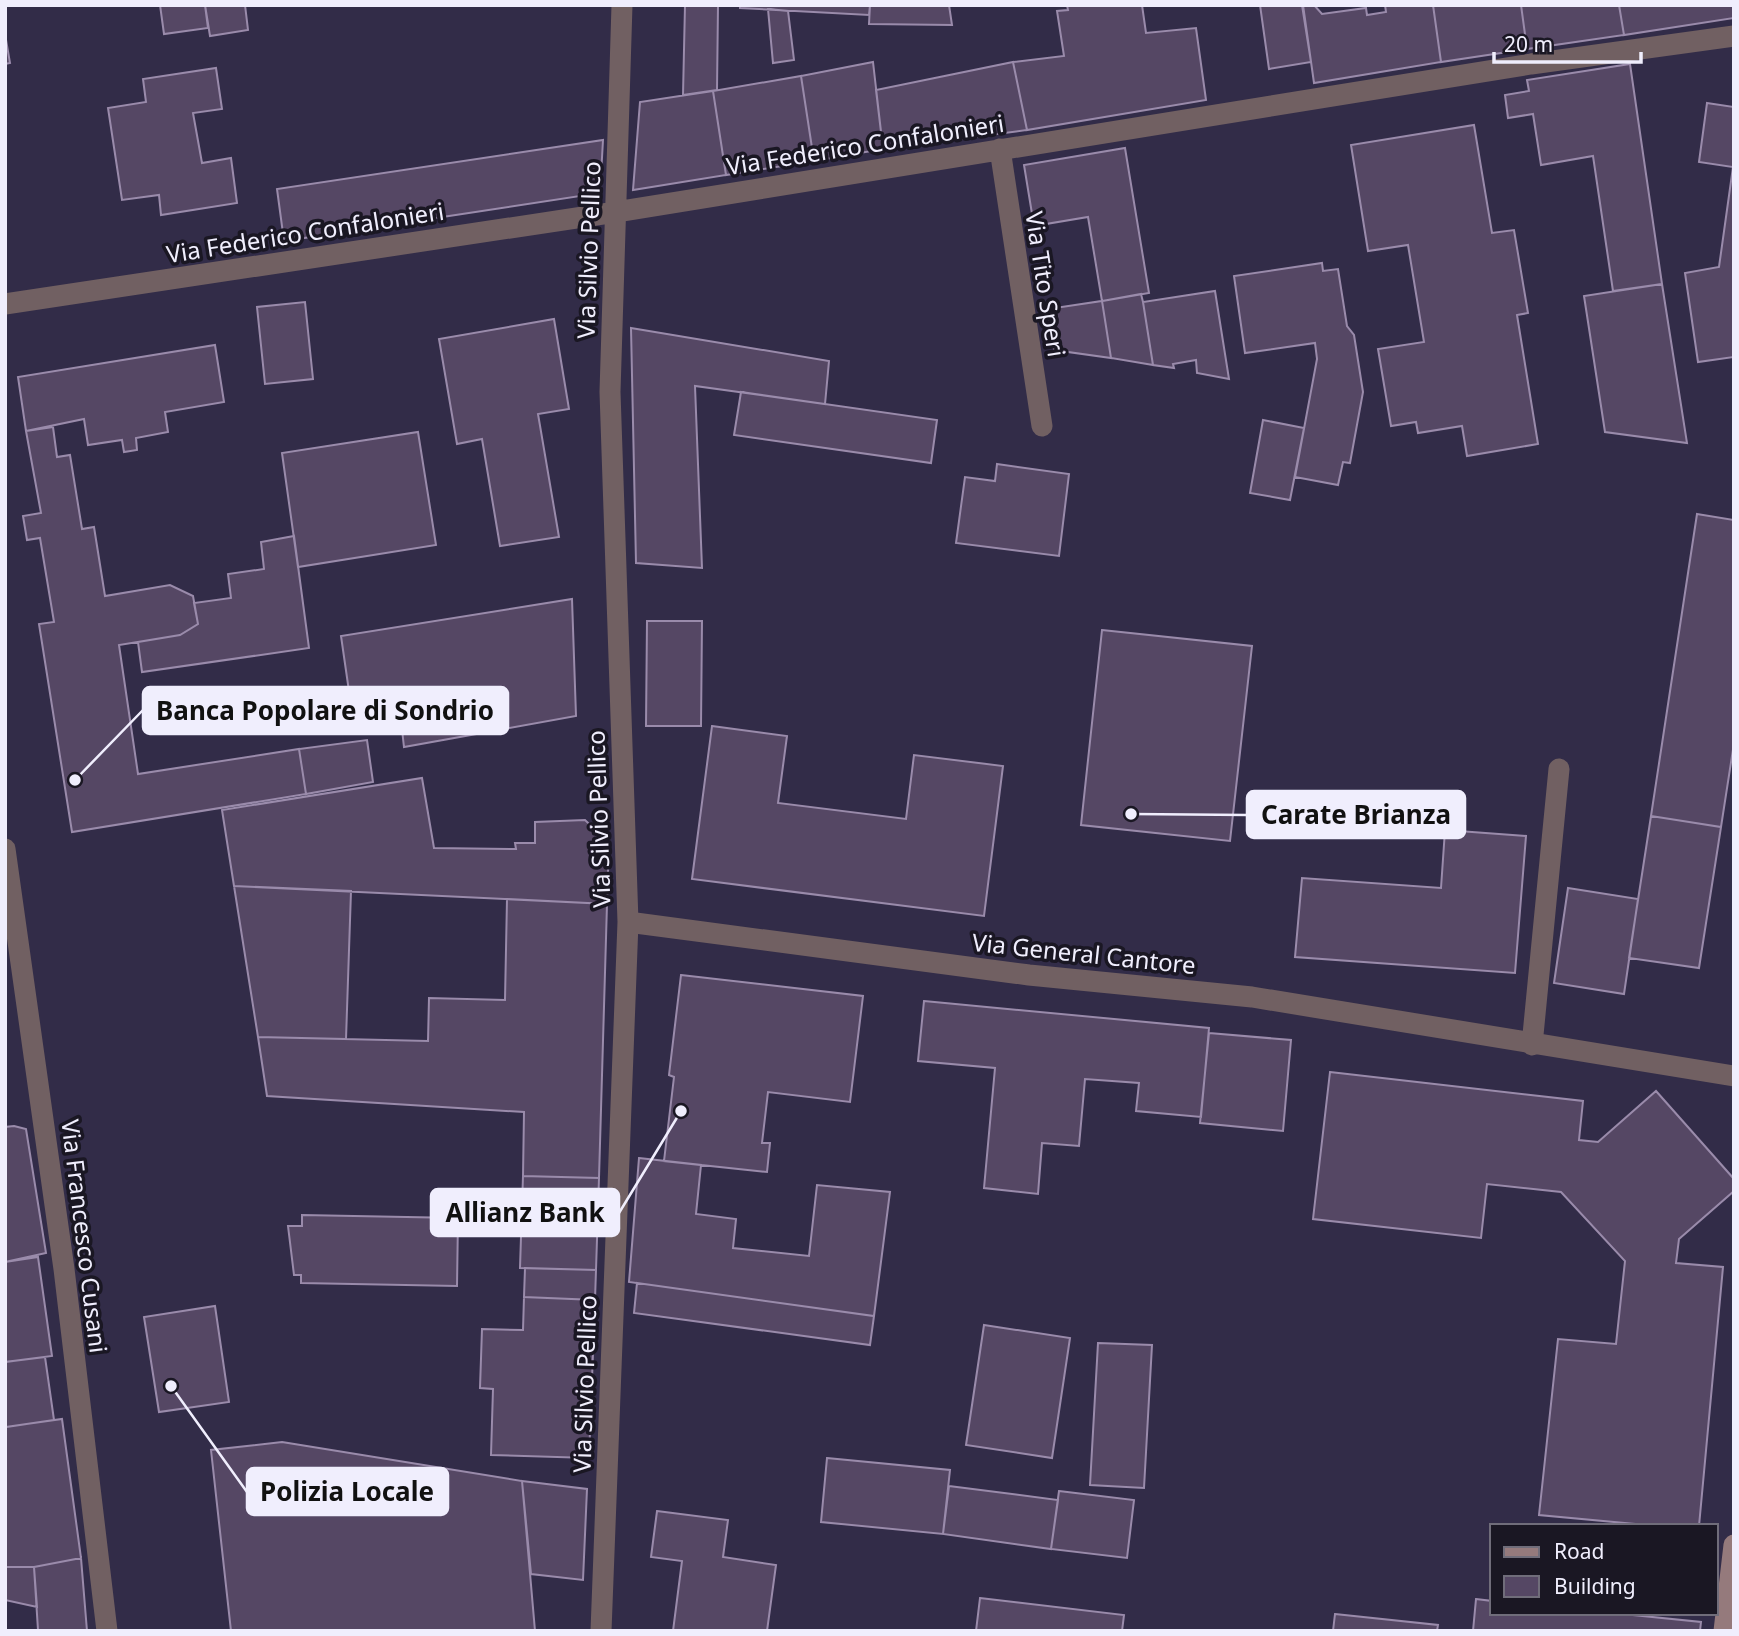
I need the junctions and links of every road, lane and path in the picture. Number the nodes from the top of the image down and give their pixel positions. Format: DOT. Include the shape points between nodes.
graph roads {
  1 [pos="622,5"];
  2 [pos="1734,36"];
  3 [pos="1000,149"];
  4 [pos="616,212"];
  5 [pos="5,304"];
  6 [pos="1042,426"];
  7 [pos="1559,769"];
  8 [pos="5,849"];
  9 [pos="628,922"];
  10 [pos="1532,1045"];
  11 [pos="1734,1076"];
  12 [pos="1734,1545"];
  13 [pos="107,1631"];
  14 [pos="601,1631"];
  15 [pos="1724,1631"];
  1 -- 4 [label="street, Via Silvio Pellico"];
  2 -- 3 [label="street, Via Federico Confalonieri"];
  3 -- 4 [label="street, Via Federico Confalonieri"];
  3 -- 6 [label="street, Via Tito Speri"];
  4 -- 5 [label="street, Via Federico Confalonieri"];
  4 -- 9 [label="street, Via Silvio Pellico" via="610,392"];
  7 -- 10 [label="street"];
  8 -- 13 [label="street, Via Francesco Cusani" via="64,1269"];
  9 -- 10 [label="street, Via General Cantore" via="1029,975 1252,997"];
  9 -- 14 [label="street, Via Silvio Pellico"];
  10 -- 11 [label="street, Via General Cantore"];
  12 -- 15 [label="street"];
}
